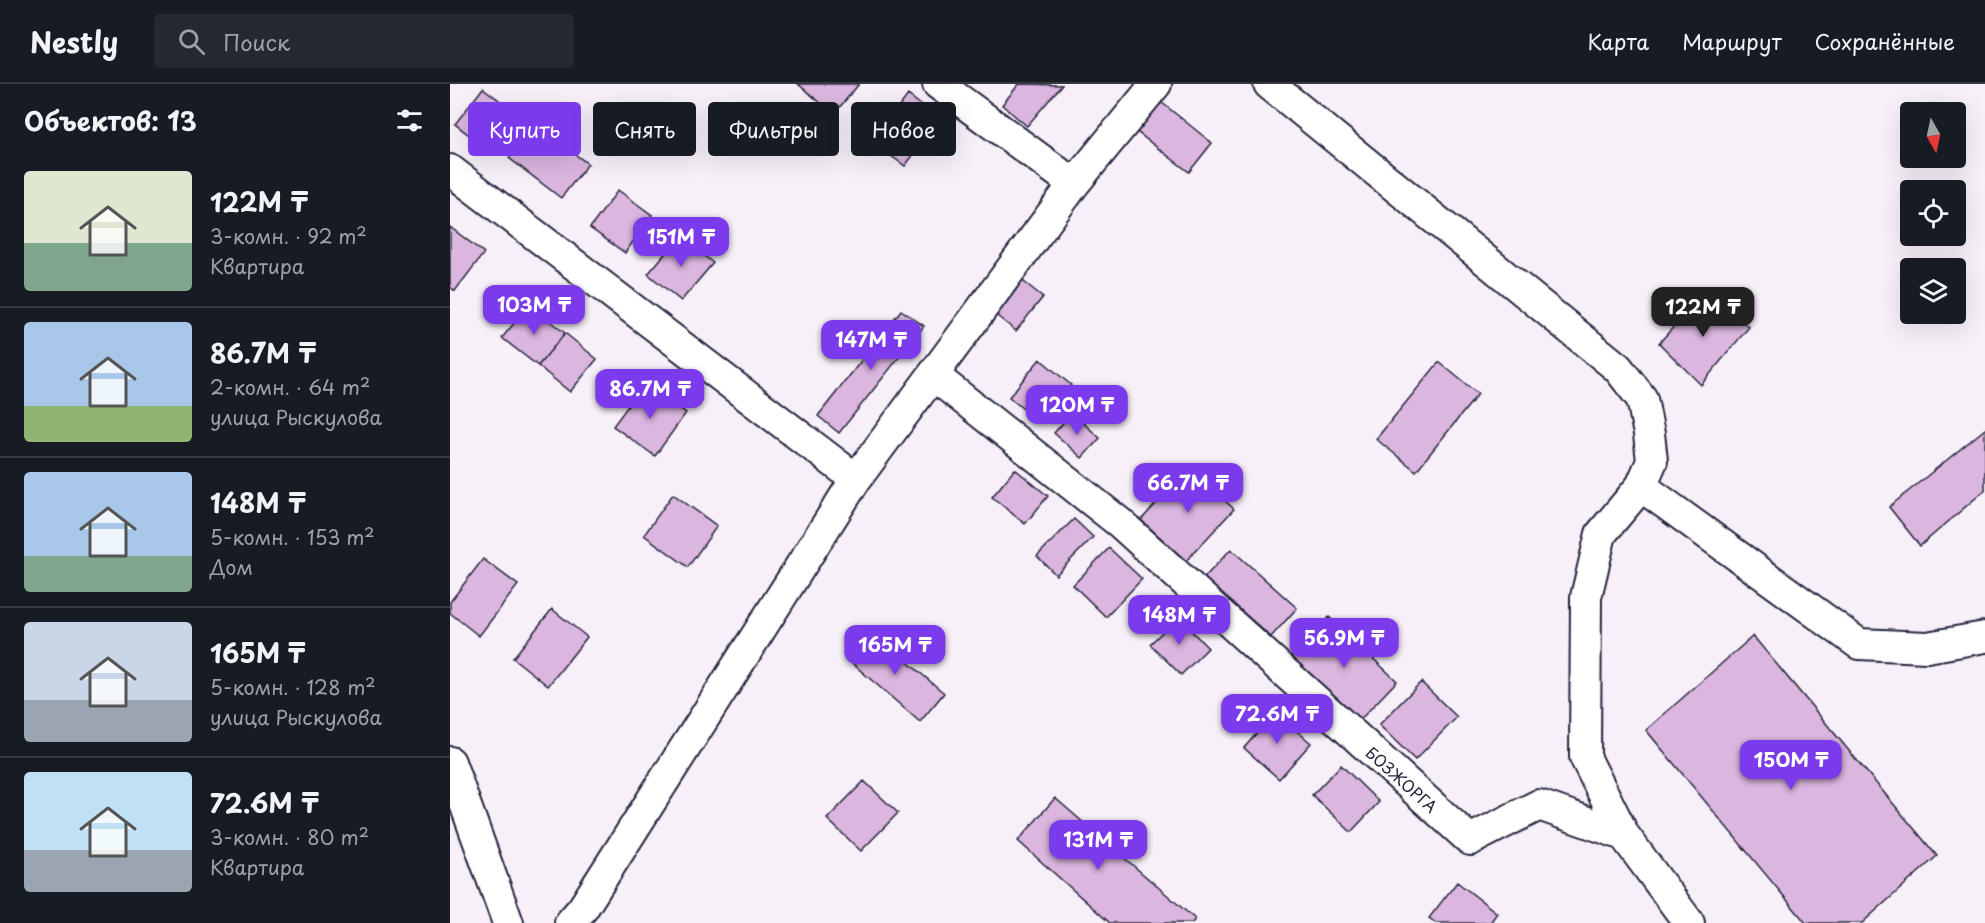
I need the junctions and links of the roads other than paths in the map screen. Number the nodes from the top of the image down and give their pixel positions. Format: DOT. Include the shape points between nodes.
graph roads {
  1 [pos="938,84"];
  2 [pos="1156,84"];
  3 [pos="1269,84"];
  4 [pos="450,170"];
  5 [pos="1074,184"];
  6 [pos="933,375"];
  7 [pos="856,479"];
  8 [pos="1641,486"];
  9 [pos="1985,637"];
  10 [pos="450,762"];
  11 [pos="1624,835"];
  12 [pos="508,923"];
  13 [pos="570,923"];
  14 [pos="1689,923"];
  1 -- 5 [label="street"];
  2 -- 5 [label="street"];
  3 -- 8 [label="street" via="1618,368 1642,399 1649,434 1652,461"];
  4 -- 7 [label="street"];
  5 -- 6 [label="street"];
  6 -- 7 [label="street"];
  6 -- 11 [label="street, БОЗЖОРГА" via="1120,523 1470,840 1539,806"];
  7 -- 13 [label="street" via="590,898"];
  8 -- 9 [label="street" via="1859,644 1927,647"];
  8 -- 11 [label="street" via="1601,534 1586,597 1585,757"];
  10 -- 12 [label="street"];
  11 -- 14 [label="street"];
}
